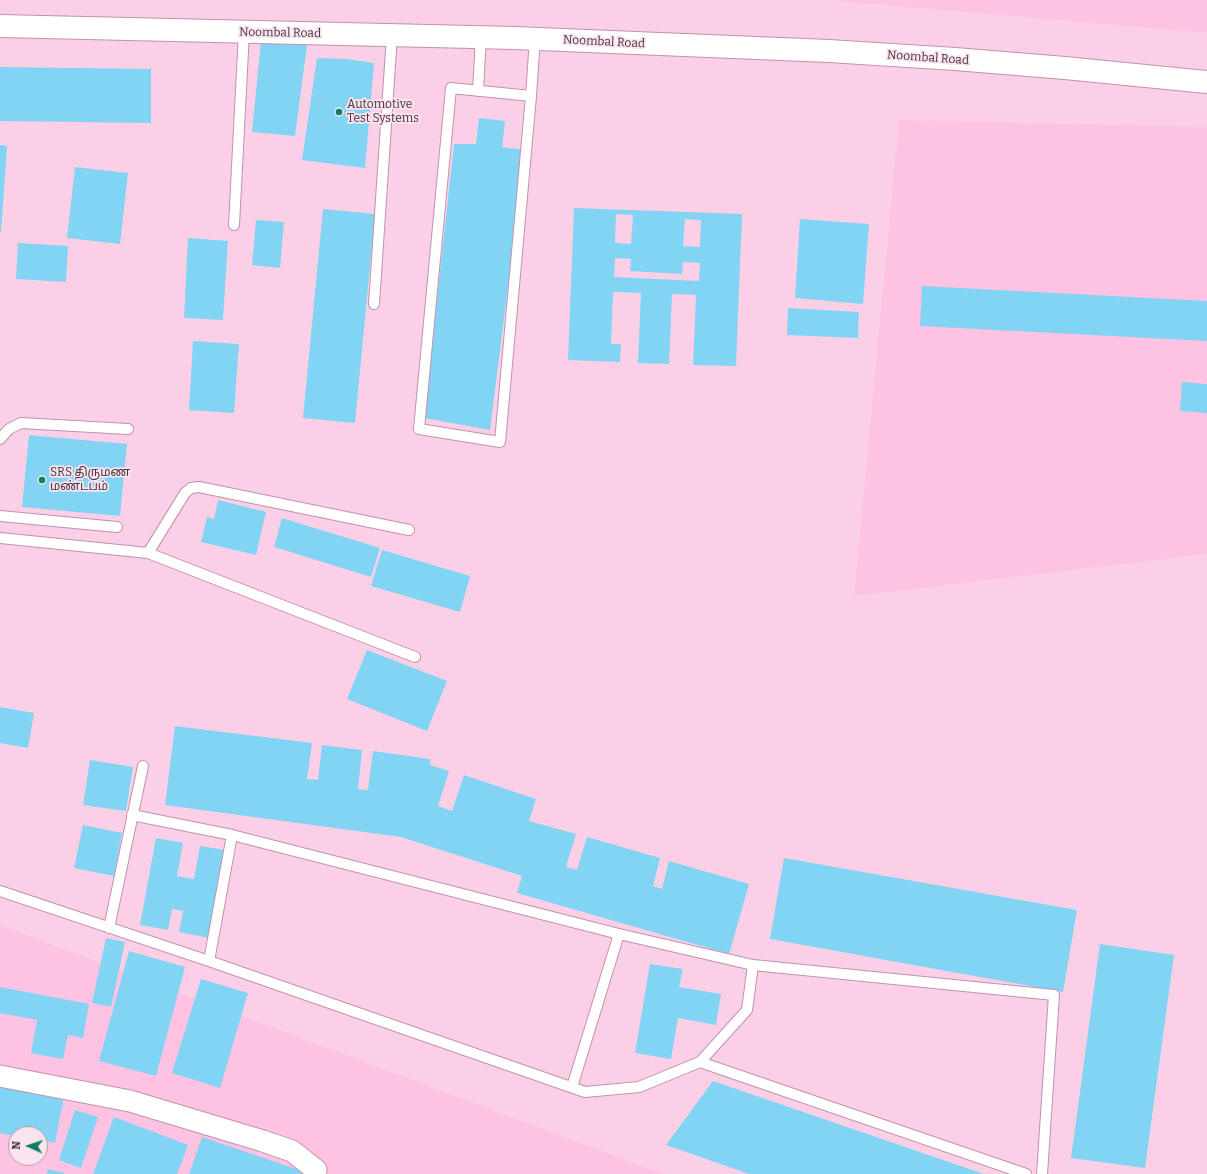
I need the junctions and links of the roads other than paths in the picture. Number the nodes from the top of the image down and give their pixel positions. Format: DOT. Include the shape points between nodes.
graph roads {
  1 [pos="0,26"];
  2 [pos="244,32"];
  3 [pos="392,35"];
  4 [pos="481,37"];
  5 [pos="535,38"];
  6 [pos="1207,82"];
  7 [pos="478,91"];
  8 [pos="531,96"];
  9 [pos="234,225"];
  10 [pos="374,304"];
  11 [pos="128,429"];
  12 [pos="0,439"];
  13 [pos="0,516"];
  14 [pos="117,527"];
  15 [pos="409,530"];
  16 [pos="0,538"];
  17 [pos="148,553"];
  18 [pos="415,657"];
  19 [pos="142,766"];
  20 [pos="132,815"];
  21 [pos="232,835"];
  22 [pos="0,891"];
  23 [pos="109,928"];
  24 [pos="620,934"];
  25 [pos="209,961"];
  26 [pos="753,965"];
  27 [pos="700,1062"];
  28 [pos="0,1076"];
  29 [pos="572,1087"];
  30 [pos="315,1174"];
  31 [pos="1026,1174"];
  32 [pos="1042,1174"];
  1 -- 2 [label="street, Noombal Road"];
  2 -- 3 [label="street, Noombal Road"];
  2 -- 9 [label="lane"];
  3 -- 4 [label="street, Noombal Road"];
  3 -- 10 [label="lane"];
  4 -- 5 [label="street, Noombal Road"];
  4 -- 7 [label="lane"];
  5 -- 6 [label="street, Noombal Road" via="955,59"];
  5 -- 8 [label="lane"];
  7 -- 8 [label="lane"];
  7 -- 8 [label="lane" via="451,88 419,429 500,442"];
  11 -- 12 [label="lane" via="21,423 9,429"];
  13 -- 14 [label="lane"];
  15 -- 17 [label="lane" via="199,487 191,488 185,493"];
  16 -- 17 [label="lane"];
  17 -- 18 [label="lane"];
  19 -- 20 [label="lane"];
  20 -- 21 [label="lane"];
  20 -- 23 [label="lane"];
  21 -- 24 [label="lane"];
  21 -- 25 [label="lane"];
  22 -- 23 [label="lane"];
  23 -- 25 [label="lane"];
  24 -- 26 [label="lane"];
  24 -- 29 [label="lane"];
  25 -- 29 [label="lane"];
  26 -- 27 [label="lane" via="747,1010"];
  26 -- 32 [label="lane" via="1054,995"];
  27 -- 29 [label="lane" via="639,1087 585,1092"];
  27 -- 31 [label="lane"];
  28 -- 30 [label="street" via="130,1101 263,1141 292,1151 316,1170"];
}
